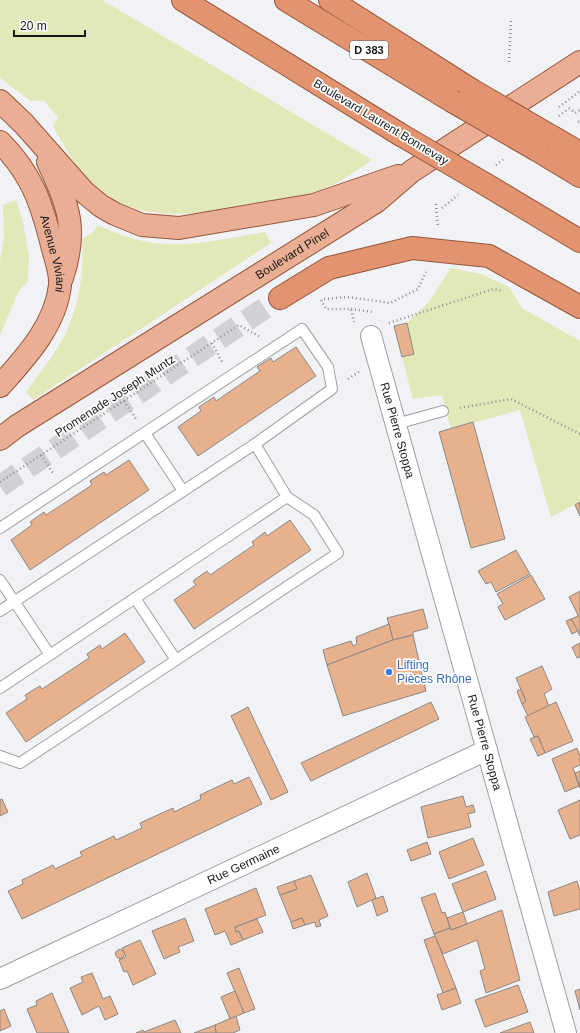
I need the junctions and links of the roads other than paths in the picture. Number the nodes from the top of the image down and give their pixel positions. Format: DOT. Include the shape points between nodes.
graph roads {
  1 [pos="183,0"];
  2 [pos="286,0"];
  3 [pos="330,0"];
  4 [pos="347,0"];
  5 [pos="410,51"];
  6 [pos="580,62"];
  7 [pos="0,101"];
  8 [pos="0,142"];
  9 [pos="39,143"];
  10 [pos="545,144"];
  11 [pos="580,153"];
  12 [pos="412,171"];
  13 [pos="580,176"];
  14 [pos="580,241"];
  15 [pos="60,284"];
  16 [pos="280,298"];
  17 [pos="580,307"];
  18 [pos="371,336"];
  19 [pos="0,386"];
  20 [pos="443,411"];
  21 [pos="396,424"];
  22 [pos="145,433"];
  23 [pos="0,439"];
  24 [pos="255,444"];
  25 [pos="183,491"];
  26 [pos="287,497"];
  27 [pos="0,528"];
  28 [pos="0,580"];
  29 [pos="135,598"];
  30 [pos="14,602"];
  31 [pos="0,611"];
  32 [pos="50,655"];
  33 [pos="176,660"];
  34 [pos="0,688"];
  35 [pos="487,750"];
  36 [pos="0,756"];
  37 [pos="0,980"];
  38 [pos="566,1033"];
  1 -- 14 [label="highway, Boulevard Laurent Bonnevay, bridge" via="401,135"];
  2 -- 10 [label="highway, D 383, bridge" via="452,101"];
  3 -- 5 [label="highway"];
  4 -- 5 [label="highway"];
  5 -- 10 [label="highway, bridge" via="470,89"];
  6 -- 12 [label="main road, Boulevard Pinel"];
  7 -- 9 [label="main road"];
  8 -- 15 [label="main road, Avenue Viviani" via="22,168 38,197"];
  9 -- 12 [label="main road" via="84,192 101,206 130,221 166,228 200,226 314,205"];
  9 -- 15 [label="main road" via="60,189 70,224 69,254"];
  10 -- 11 [label="highway"];
  10 -- 13 [label="highway, D 383"];
  12 -- 23 [label="main road, Boulevard Pinel" via="377,200"];
  15 -- 19 [label="main road, Avenue Viviani" via="49,320 38,340"];
  16 -- 17 [label="highway" via="329,268 412,248 489,256"];
  18 -- 21 [label="street, Rue Pierre Stoppa"];
  20 -- 21 [label="lane"];
  21 -- 35 [label="street, Rue Pierre Stoppa"];
  22 -- 24 [label="lane" via="302,329 328,367 332,389"];
  22 -- 25 [label="lane"];
  22 -- 27 [label="lane"];
  24 -- 25 [label="lane"];
  24 -- 26 [label="lane"];
  25 -- 30 [label="lane"];
  26 -- 29 [label="lane"];
  26 -- 33 [label="lane" via="314,515 338,553"];
  28 -- 30 [label="lane"];
  29 -- 32 [label="lane"];
  29 -- 33 [label="lane"];
  30 -- 31 [label="lane"];
  30 -- 32 [label="lane"];
  32 -- 34 [label="lane"];
  33 -- 36 [label="lane" via="20,763"];
  35 -- 37 [label="street, Rue Germaine"];
  35 -- 38 [label="street, Rue Pierre Stoppa"];
}
